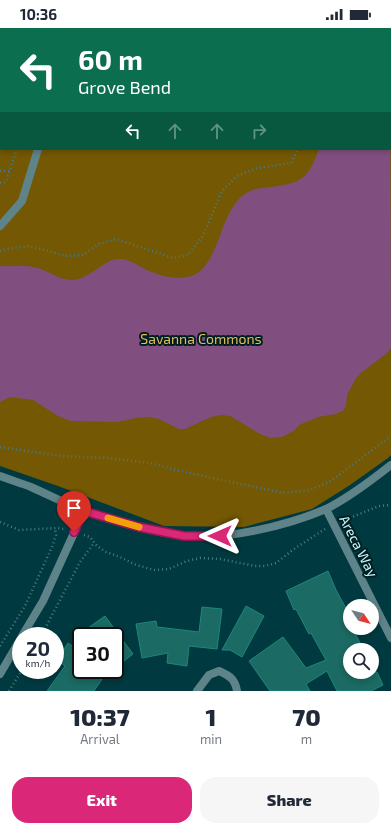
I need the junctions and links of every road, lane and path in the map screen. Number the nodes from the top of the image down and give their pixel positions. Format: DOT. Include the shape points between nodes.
graph roads {
  1 [pos="17,150"];
  2 [pos="38,150"];
  3 [pos="298,150"];
  4 [pos="0,171"];
  5 [pos="9,171"];
  6 [pos="0,183"];
  7 [pos="0,226"];
  8 [pos="0,251"];
  9 [pos="391,436"];
  10 [pos="0,447"];
  11 [pos="391,465"];
  12 [pos="0,476"];
  13 [pos="326,509"];
  14 [pos="84,511"];
  15 [pos="55,528"];
  16 [pos="94,543"];
  17 [pos="28,627"];
  18 [pos="46,627"];
  19 [pos="391,638"];
  20 [pos="0,646"];
  21 [pos="12,654"];
  22 [pos="0,674"];
  23 [pos="16,679"];
  24 [pos="9,691"];
  25 [pos="197,691"];
  26 [pos="237,691"];
  1 -- 5 [label="path"];
  2 -- 7 [label="street" via="22,201"];
  3 -- 8 [label="path" via="291,163 257,168 237,176 222,191 203,236 188,256 173,258 116,239 99,244 83,255 66,256 29,246"];
  4 -- 5 [label="path"];
  5 -- 6 [label="path" via="6,182"];
  9 -- 10 [label="path" via="331,481 310,490 283,493 150,463 61,456"];
  11 -- 13 [label="street"];
  12 -- 14 [label="street"];
  13 -- 14 [label="street" via="261,529 220,536 184,536 139,527"];
  13 -- 19 [label="street, Areca Way"];
  14 -- 17 [label="street" via="43,601"];
  15 -- 20 [label="path" via="56,535 52,547 25,606"];
  16 -- 18 [label="path" via="80,562"];
  21 -- 22 [label="street"];
  23 -- 24 [label="path"];
  25 -- 26 [label="street" via="209,675 219,671 229,676 236,684"];
}
